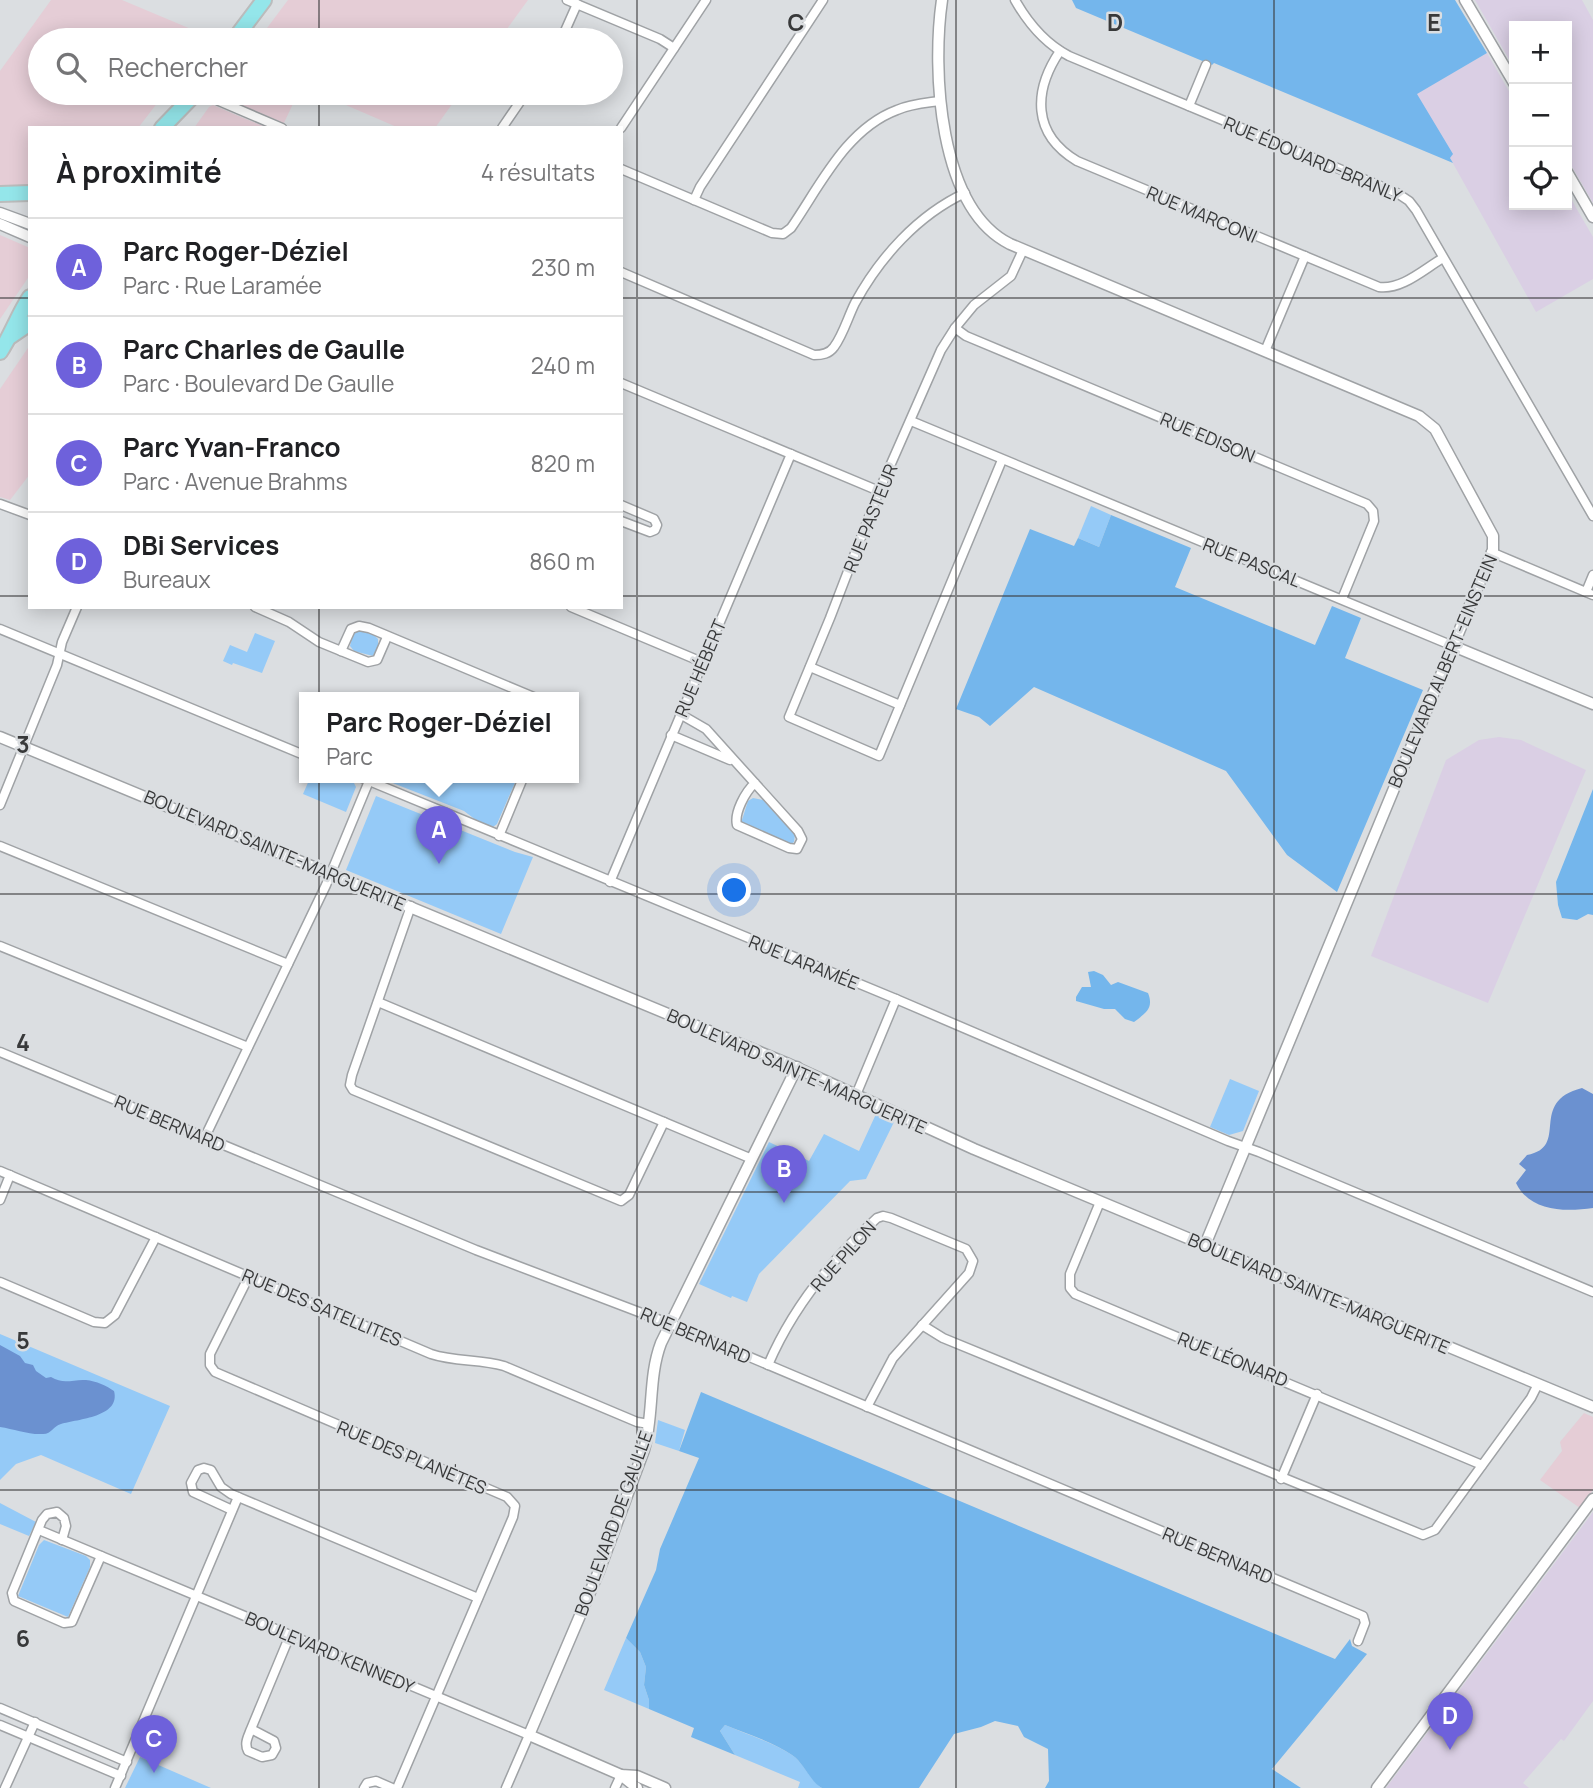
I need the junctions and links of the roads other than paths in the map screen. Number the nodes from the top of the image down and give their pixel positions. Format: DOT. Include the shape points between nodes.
graph roads {
  1 [pos="567,0"];
  2 [pos="706,0"];
  3 [pos="822,0"];
  4 [pos="942,0"];
  5 [pos="1015,0"];
  6 [pos="1465,0"];
  7 [pos="258,2"];
  8 [pos="577,4"];
  9 [pos="242,28"];
  10 [pos="566,28"];
  11 [pos="674,48"];
  12 [pos="1059,51"];
  13 [pos="1206,65"];
  14 [pos="1509,75"];
  15 [pos="939,101"];
  16 [pos="186,105"];
  17 [pos="190,105"];
  18 [pos="228,105"];
  19 [pos="518,105"];
  20 [pos="1189,106"];
  21 [pos="164,126"];
  22 [pos="175,126"];
  23 [pos="277,126"];
  24 [pos="503,126"];
  25 [pos="622,126"];
  26 [pos="623,170"];
  27 [pos="1572,181"];
  28 [pos="28,193"];
  29 [pos="965,193"];
  30 [pos="0,194"];
  31 [pos="694,200"];
  32 [pos="0,213"];
  33 [pos="1593,217"];
  34 [pos="28,223"];
  35 [pos="0,225"];
  36 [pos="28,236"];
  37 [pos="1023,250"];
  38 [pos="1305,256"];
  39 [pos="1443,258"];
  40 [pos="623,273"];
  41 [pos="28,301"];
  42 [pos="28,324"];
  43 [pos="955,328"];
  44 [pos="11,336"];
  45 [pos="1265,351"];
  46 [pos="0,352"];
  47 [pos="623,384"];
  48 [pos="911,421"];
  49 [pos="791,454"];
  50 [pos="1002,460"];
  51 [pos="879,491"];
  52 [pos="0,504"];
  53 [pos="623,506"];
  54 [pos="28,514"];
  55 [pos="1593,516"];
  56 [pos="623,522"];
  57 [pos="1492,552"];
  58 [pos="1593,575"];
  59 [pos="1590,593"];
  60 [pos="1342,599"];
  61 [pos="75,609"];
  62 [pos="259,609"];
  63 [pos="577,609"];
  64 [pos="0,629"];
  65 [pos="387,637"];
  66 [pos="1453,646"];
  67 [pos="341,651"];
  68 [pos="60,654"];
  69 [pos="702,662"];
  70 [pos="810,667"];
  71 [pos="521,692"];
  72 [pos="1593,704"];
  73 [pos="900,705"];
  74 [pos="680,714"];
  75 [pos="671,735"];
  76 [pos="0,737"];
  77 [pos="24,746"];
  78 [pos="299,753"];
  79 [pos="735,762"];
  80 [pos="364,783"];
  81 [pos="372,783"];
  82 [pos="521,783"];
  83 [pos="755,783"];
  84 [pos="0,805"];
  85 [pos="499,836"];
  86 [pos="0,846"];
  87 [pos="331,873"];
  88 [pos="610,882"];
  89 [pos="411,906"];
  90 [pos="0,946"];
  91 [pos="288,964"];
  92 [pos="896,999"];
  93 [pos="378,1002"];
  94 [pos="248,1047"];
  95 [pos="0,1052"];
  96 [pos="797,1067"];
  97 [pos="856,1095"];
  98 [pos="664,1122"];
  99 [pos="205,1137"];
  100 [pos="1245,1147"];
  101 [pos="752,1159"];
  102 [pos="0,1171"];
  103 [pos="10,1175"];
  104 [pos="0,1200"];
  105 [pos="1100,1202"];
  106 [pos="156,1237"];
  107 [pos="1205,1245"];
  108 [pos="249,1276"];
  109 [pos="0,1282"];
  110 [pos="1593,1292"];
  111 [pos="670,1324"];
  112 [pos="922,1325"];
  113 [pos="768,1365"];
  114 [pos="1538,1384"];
  115 [pos="1317,1394"];
  116 [pos="867,1407"];
  117 [pos="1593,1407"];
  118 [pos="649,1424"];
  119 [pos="1482,1465"];
  120 [pos="1281,1479"];
  121 [pos="238,1497"];
  122 [pos="1593,1499"];
  123 [pos="232,1510"];
  124 [pos="39,1530"];
  125 [pos="62,1539"];
  126 [pos="101,1556"];
  127 [pos="197,1597"];
  128 [pos="478,1598"];
  129 [pos="290,1635"];
  130 [pos="1358,1641"];
  131 [pos="436,1696"];
  132 [pos="0,1708"];
  133 [pos="34,1723"];
  134 [pos="0,1725"];
  135 [pos="251,1729"];
  136 [pos="528,1735"];
  137 [pos="28,1737"];
  138 [pos="127,1762"];
  139 [pos="621,1775"];
  140 [pos="121,1776"];
  141 [pos="5,1788"];
  142 [pos="115,1788"];
  143 [pos="364,1788"];
  144 [pos="395,1788"];
  145 [pos="506,1788"];
  146 [pos="615,1788"];
  147 [pos="637,1788"];
  148 [pos="665,1788"];
  149 [pos="1377,1788"];
  1 -- 8 [label="street"];
  2 -- 11 [label="street"];
  3 -- 31 [label="street"];
  4 -- 15 [label="street, BOULEVARD ALBERT-EINSTEIN"];
  5 -- 12 [label="street, RUE ÉDOUARD-BRANLY" via="1032,26"];
  6 -- 14 [label="street"];
  7 -- 9 [label="highway"];
  8 -- 10 [label="street"];
  8 -- 11 [label="street"];
  11 -- 25 [label="street"];
  12 -- 20 [label="street, RUE ÉDOUARD-BRANLY"];
  12 -- 38 [label="street, RUE MARCONI" via="1046,73 1040,98 1049,132 1066,153"];
  13 -- 20 [label="street"];
  15 -- 29 [label="street, BOULEVARD ALBERT-EINSTEIN"];
  15 -- 31 [label="street" via="899,109 864,129 846,147 786,233 772,233"];
  16 -- 21 [label="highway"];
  17 -- 22 [label="highway"];
  18 -- 23 [label="street"];
  19 -- 24 [label="street"];
  20 -- 39 [label="street, RUE ÉDOUARD-BRANLY" via="1402,196 1416,210"];
  26 -- 31 [label="street"];
  27 -- 33 [label="street"];
  28 -- 30 [label="highway"];
  29 -- 37 [label="street, BOULEVARD ALBERT-EINSTEIN" via="987,229"];
  29 -- 40 [label="street" via="922,220 894,248 860,295 833,349 824,354 814,355"];
  32 -- 34 [label="street"];
  35 -- 36 [label="street"];
  37 -- 43 [label="street, RUE PASTEUR" via="1011,276 974,305"];
  37 -- 45 [label="street, BOULEVARD ALBERT-EINSTEIN"];
  38 -- 39 [label="street, RUE MARCONI" via="1387,288"];
  38 -- 45 [label="street"];
  39 -- 55 [label="street, RUE ÉDOUARD-BRANLY"];
  41 -- 44 [label="highway"];
  42 -- 44 [label="highway"];
  43 -- 48 [label="street, RUE PASTEUR"];
  43 -- 60 [label="street, RUE EDISON" via="1367,504 1374,522"];
  44 -- 46 [label="highway"];
  45 -- 57 [label="street, BOULEVARD ALBERT-EINSTEIN" via="1428,422 1488,524"];
  47 -- 49 [label="street"];
  48 -- 50 [label="street, RUE PASCAL"];
  48 -- 51 [label="street, RUE PASTEUR"];
  49 -- 51 [label="street"];
  49 -- 69 [label="street, RUE HÉBERT"];
  50 -- 60 [label="street, RUE PASCAL"];
  50 -- 73 [label="street"];
  51 -- 70 [label="street, RUE PASTEUR"];
  52 -- 54 [label="street"];
  53 -- 56 [label="street" via="654,519 657,525 650,532"];
  57 -- 59 [label="street"];
  57 -- 66 [label="street, BOULEVARD ALBERT-EINSTEIN"];
  58 -- 59 [label="street"];
  60 -- 66 [label="street, RUE PASCAL"];
  61 -- 68 [label="street"];
  62 -- 67 [label="street"];
  63 -- 69 [label="street"];
  64 -- 68 [label="street"];
  65 -- 67 [label="street" via="355,627"];
  65 -- 67 [label="street" via="374,662"];
  65 -- 71 [label="street"];
  66 -- 72 [label="street, RUE PASCAL"];
  66 -- 100 [label="street, BOULEVARD ALBERT-EINSTEIN"];
  68 -- 77 [label="street"];
  68 -- 78 [label="street"];
  69 -- 74 [label="street, RUE HÉBERT"];
  70 -- 73 [label="street"];
  70 -- 73 [label="street, RUE PASTEUR" via="789,717 879,756"];
  74 -- 75 [label="street, RUE HÉBERT"];
  74 -- 79 [label="street" via="702,726"];
  75 -- 79 [label="street"];
  75 -- 88 [label="street, RUE HÉBERT"];
  76 -- 77 [label="street, BOULEVARD SAINTE-MARGUERITE"];
  77 -- 84 [label="street"];
  77 -- 87 [label="street, BOULEVARD SAINTE-MARGUERITE"];
  79 -- 83 [label="street"];
  80 -- 87 [label="street"];
  81 -- 85 [label="street, RUE LARAMÉE"];
  82 -- 85 [label="street"];
  83 -- 83 [label="street" via="746,794 737,825 797,849 801,835"];
  85 -- 88 [label="street, RUE LARAMÉE"];
  86 -- 91 [label="street"];
  87 -- 89 [label="street, BOULEVARD SAINTE-MARGUERITE"];
  87 -- 91 [label="street"];
  88 -- 92 [label="street, RUE LARAMÉE"];
  89 -- 93 [label="street"];
  89 -- 96 [label="street, BOULEVARD SAINTE-MARGUERITE"];
  90 -- 94 [label="street"];
  91 -- 94 [label="street"];
  92 -- 97 [label="street"];
  92 -- 100 [label="street, RUE LARAMÉE"];
  93 -- 98 [label="street"];
  93 -- 98 [label="street" via="352,1075 352,1087 359,1093 621,1201 629,1195"];
  94 -- 99 [label="street"];
  95 -- 99 [label="street, RUE BERNARD"];
  96 -- 97 [label="street, BOULEVARD SAINTE-MARGUERITE"];
  96 -- 101 [label="street, BOULEVARD DE GAULLE"];
  97 -- 105 [label="street, BOULEVARD SAINTE-MARGUERITE"];
  98 -- 101 [label="street"];
  99 -- 111 [label="street, RUE BERNARD" via="476,1250"];
  100 -- 107 [label="street, BOULEVARD ALBERT-EINSTEIN"];
  100 -- 110 [label="street, RUE LARAMÉE"];
  101 -- 111 [label="street, BOULEVARD DE GAULLE"];
  102 -- 103 [label="street, RUE DES SATELLITES"];
  103 -- 104 [label="street"];
  103 -- 106 [label="street, RUE DES SATELLITES"];
  105 -- 107 [label="street, BOULEVARD SAINTE-MARGUERITE"];
  105 -- 115 [label="street, RUE LÉONARD" via="1070,1274 1075,1294"];
  106 -- 108 [label="street, RUE DES SATELLITES"];
  106 -- 109 [label="street" via="115,1315 105,1323"];
  107 -- 114 [label="street, BOULEVARD SAINTE-MARGUERITE"];
  108 -- 118 [label="street, RUE DES SATELLITES" via="432,1354 504,1367"];
  108 -- 128 [label="street, RUE DES PLANÈTES" via="210,1353 215,1372 513,1503 513,1517"];
  111 -- 113 [label="street, RUE BERNARD"];
  111 -- 118 [label="street, BOULEVARD DE GAULLE" via="657,1356"];
  112 -- 113 [label="street, RUE PILON" via="966,1278 972,1256 962,1247 880,1217 804,1299"];
  112 -- 116 [label="street, RUE PILON" via="888,1366"];
  112 -- 120 [label="street"];
  113 -- 116 [label="street, RUE BERNARD"];
  114 -- 117 [label="street, BOULEVARD SAINTE-MARGUERITE"];
  114 -- 119 [label="street"];
  115 -- 119 [label="street, RUE LÉONARD"];
  115 -- 120 [label="street"];
  116 -- 130 [label="street, RUE BERNARD" via="1363,1616 1366,1620"];
  118 -- 136 [label="street, BOULEVARD DE GAULLE" via="644,1450 598,1571"];
  119 -- 120 [label="street" via="1435,1530 1423,1535"];
  121 -- 123 [label="street"];
  121 -- 123 [label="street" via="223,1489 209,1469 201,1468 193,1478 193,1492"];
  121 -- 128 [label="street"];
  122 -- 149 [label="street"];
  123 -- 127 [label="street"];
  124 -- 125 [label="street, BOULEVARD KENNEDY"];
  124 -- 125 [label="street" via="44,1517 57,1512 66,1522"];
  124 -- 126 [label="street" via="12,1599 64,1623 72,1622"];
  125 -- 126 [label="street, BOULEVARD KENNEDY"];
  126 -- 127 [label="street, BOULEVARD KENNEDY"];
  127 -- 129 [label="street, BOULEVARD KENNEDY"];
  127 -- 138 [label="street"];
  128 -- 131 [label="street, RUE DES PLANÈTES"];
  129 -- 131 [label="street, BOULEVARD KENNEDY"];
  129 -- 135 [label="street"];
  131 -- 136 [label="street, BOULEVARD KENNEDY"];
  131 -- 144 [label="street, RUE DES PLANÈTES"];
  132 -- 133 [label="street"];
  133 -- 137 [label="street"];
  133 -- 138 [label="street"];
  134 -- 137 [label="street"];
  136 -- 139 [label="street, BOULEVARD KENNEDY"];
  136 -- 145 [label="street, BOULEVARD DE GAULLE"];
  137 -- 140 [label="street"];
  137 -- 141 [label="street"];
  138 -- 140 [label="street"];
  139 -- 146 [label="street"];
  139 -- 147 [label="street, BOULEVARD KENNEDY"];
  139 -- 148 [label="street, BOULEVARD KENNEDY" via="637,1776"];
  140 -- 142 [label="street"];
  143 -- 144 [label="street" via="376,1781"];
}
